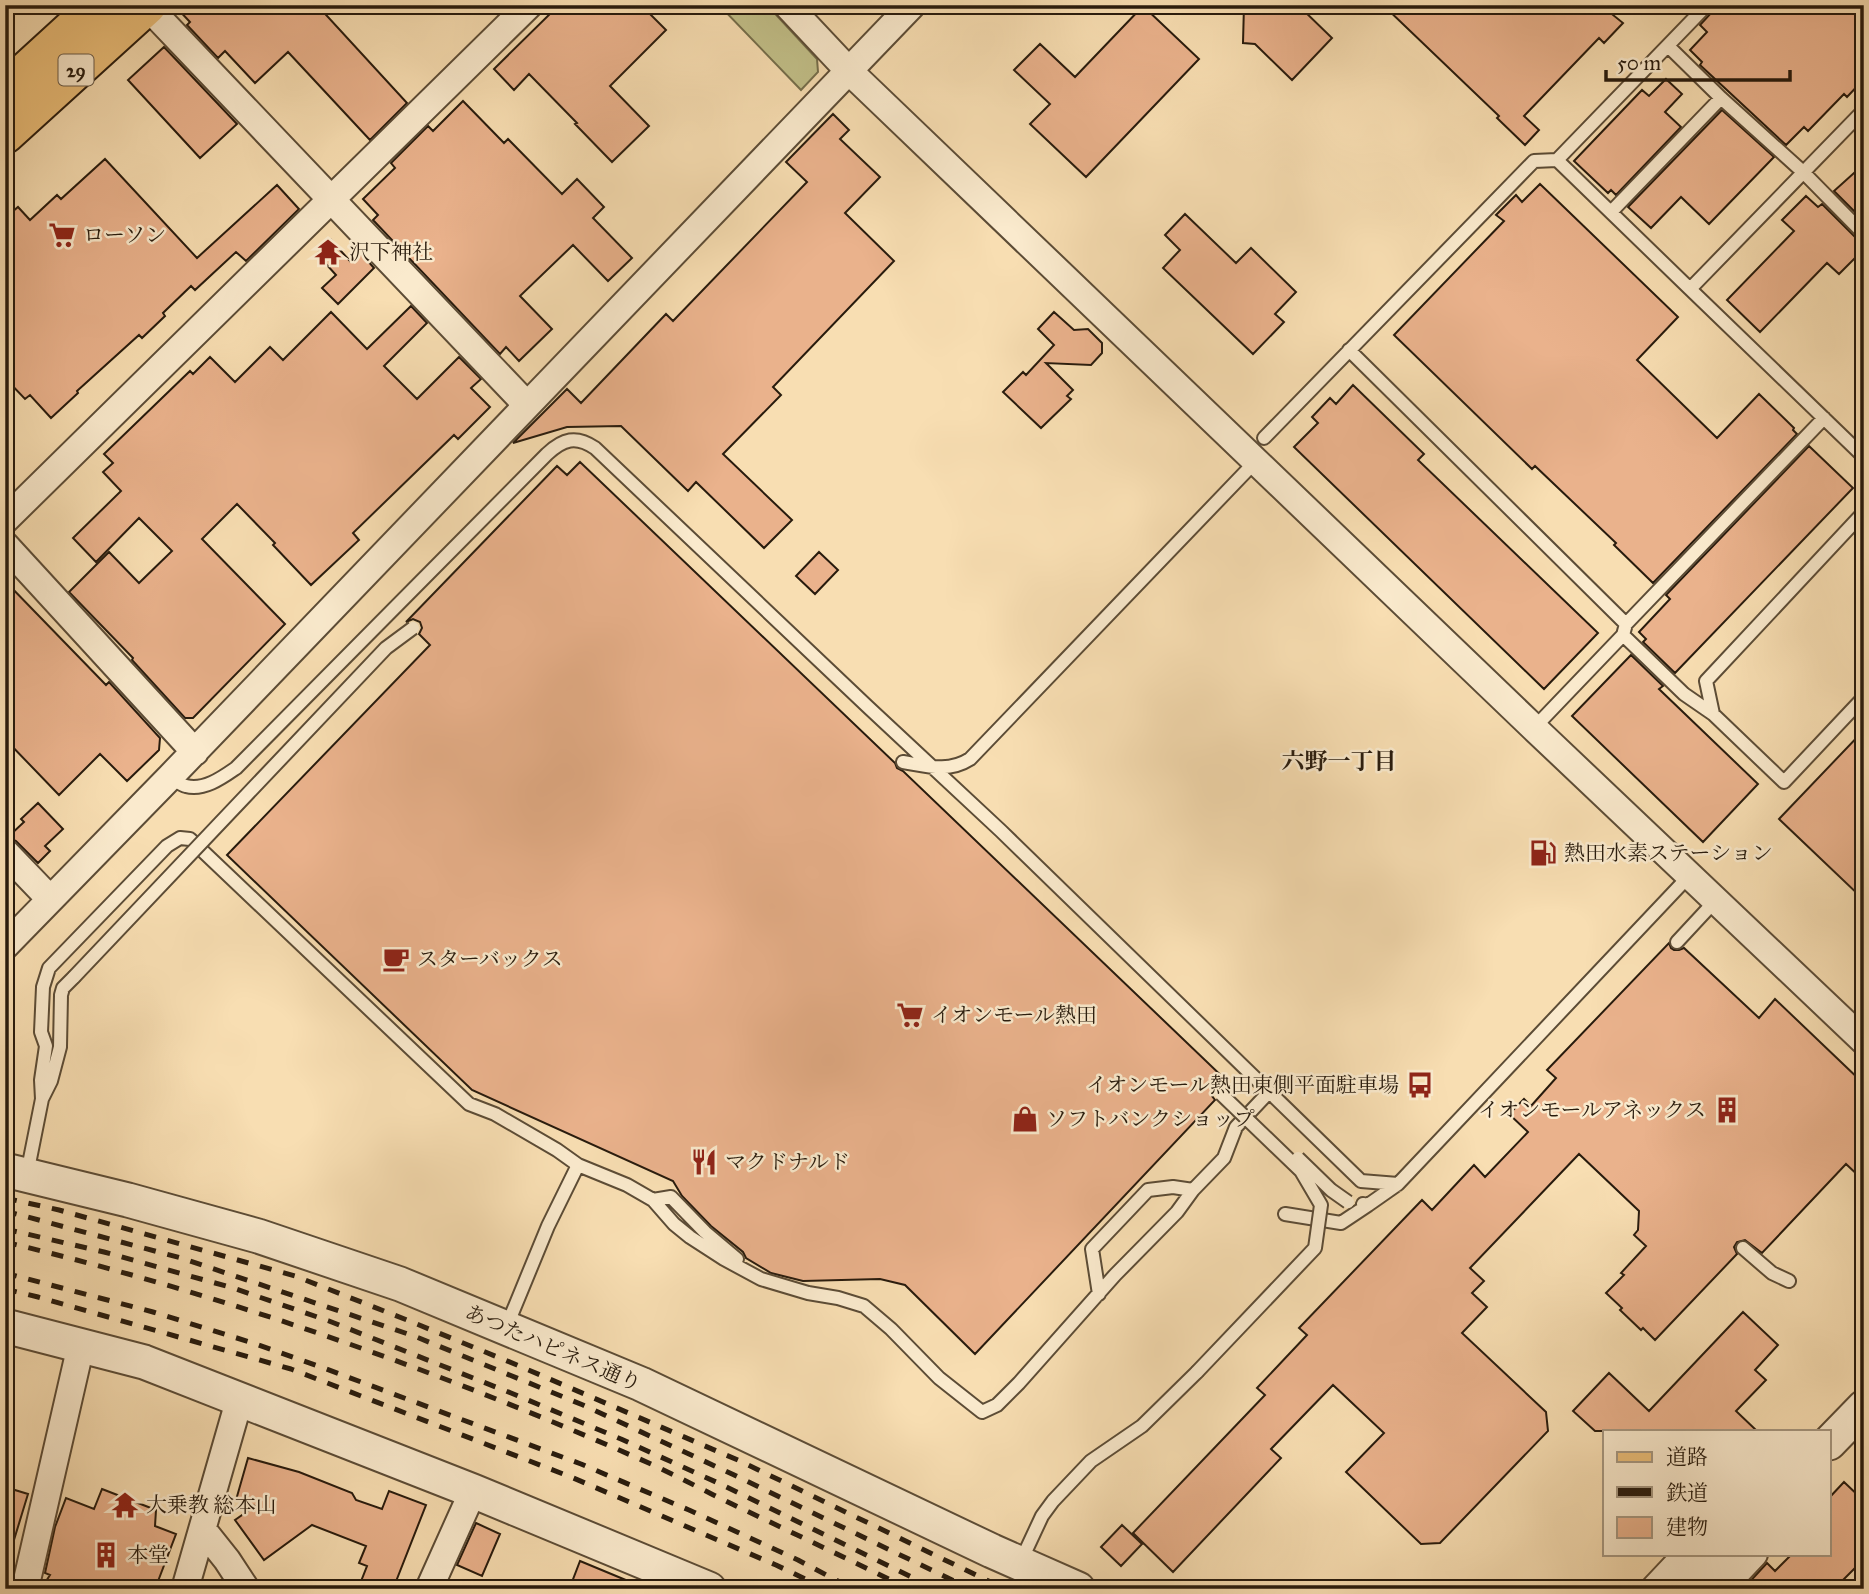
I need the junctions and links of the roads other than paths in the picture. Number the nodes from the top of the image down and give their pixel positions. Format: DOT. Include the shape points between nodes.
graph roads {
  1 [pos="99,5"];
  2 [pos="147,5"];
  3 [pos="529,5"];
  4 [pos="787,5"];
  5 [pos="912,5"];
  6 [pos="1707,5"];
  7 [pos="1668,46"];
  8 [pos="849,71"];
  9 [pos="5,91"];
  10 [pos="1721,98"];
  11 [pos="1864,110"];
  12 [pos="5,134"];
  13 [pos="1558,160"];
  14 [pos="1804,172"];
  15 [pos="331,199"];
  16 [pos="1611,212"];
  17 [pos="1864,234"];
  18 [pos="1690,289"];
  19 [pos="1349,350"];
  20 [pos="527,405"];
  21 [pos="1824,418"];
  22 [pos="1260,449"];
  23 [pos="1864,457"];
  24 [pos="1862,516"];
  25 [pos="5,520"];
  26 [pos="5,545"];
  27 [pos="413,628"];
  28 [pos="1624,630"];
  29 [pos="1864,697"];
  30 [pos="1713,714"];
  31 [pos="1534,728"];
  32 [pos="195,752"];
  33 [pos="903,762"];
  34 [pos="934,768"];
  35 [pos="170,777"];
  36 [pos="5,852"];
  37 [pos="1690,875"];
  38 [pos="50,900"];
  39 [pos="1716,900"];
  40 [pos="1677,942"];
  41 [pos="5,946"];
  42 [pos="1864,1041"];
  43 [pos="1269,1092"];
  44 [pos="42,1099"];
  45 [pos="578,1165"];
  46 [pos="16,1172"];
  47 [pos="1398,1184"];
  48 [pos="1193,1190"];
  49 [pos="1368,1205"];
  50 [pos="1285,1214"];
  51 [pos="1743,1248"];
  52 [pos="1789,1282"];
  53 [pos="1099,1294"];
  54 [pos="5,1326"];
  55 [pos="506,1328"];
  56 [pos="80,1345"];
  57 [pos="239,1401"];
  58 [pos="1848,1419"];
  59 [pos="1830,1442"];
  60 [pos="1830,1460"];
  61 [pos="473,1491"];
  62 [pos="202,1530"];
  63 [pos="1685,1556"];
  64 [pos="1719,1556"];
  65 [pos="1752,1556"];
  66 [pos="1020,1563"];
  67 [pos="438,1584"];
  68 [pos="25,1589"];
  69 [pos="185,1589"];
  70 [pos="246,1589"];
  71 [pos="709,1589"];
  72 [pos="1078,1589"];
  73 [pos="1654,1589"];
  74 [pos="1688,1589"];
  75 [pos="1721,1589"];
  1 -- 9 [label="main road, 29"];
  2 -- 12 [label="main road, 29"];
  2 -- 15 [label="street"];
  3 -- 15 [label="street"];
  4 -- 8 [label="street"];
  5 -- 8 [label="street"];
  6 -- 7 [label="lane"];
  7 -- 10 [label="lane"];
  7 -- 13 [label="lane"];
  8 -- 20 [label="street"];
  8 -- 22 [label="street"];
  10 -- 14 [label="lane"];
  10 -- 16 [label="lane"];
  11 -- 14 [label="lane"];
  13 -- 16 [label="lane"];
  13 -- 19 [label="lane" via="1534,161"];
  14 -- 17 [label="lane"];
  14 -- 18 [label="lane"];
  15 -- 20 [label="street"];
  15 -- 25 [label="street"];
  16 -- 18 [label="lane"];
  18 -- 21 [label="lane"];
  19 -- 22 [label="lane"];
  19 -- 28 [label="lane"];
  20 -- 32 [label="street"];
  21 -- 23 [label="lane"];
  21 -- 28 [label="lane"];
  22 -- 31 [label="street"];
  22 -- 34 [label="lane" via="970,760"];
  24 -- 30 [label="lane" via="1706,681"];
  26 -- 32 [label="street"];
  27 -- 44 [label="lane, bridge" via="386,648 63,988 61,1047"];
  28 -- 30 [label="lane" via="1684,694"];
  28 -- 31 [label="lane"];
  29 -- 30 [label="lane" via="1784,782"];
  31 -- 37 [label="street"];
  32 -- 35 [label="street"];
  33 -- 34 [label="lane"];
  34 -- 35 [label="lane" via="595,448 586,441 573,440 563,441 547,454 236,768 204,786 187,787"];
  34 -- 43 [label="lane"];
  35 -- 38 [label="street"];
  36 -- 38 [label="street"];
  37 -- 39 [label="street"];
  37 -- 47 [label="lane"];
  38 -- 41 [label="street"];
  39 -- 40 [label="lane"];
  39 -- 42 [label="street"];
  43 -- 47 [label="lane" via="1362,1181"];
  43 -- 48 [label="lane" via="1236,1127 1224,1158"];
  44 -- 45 [label="lane" via="46,1046 41,1032 43,987 49,968 167,846 180,838 190,839 469,1104 495,1114"];
  44 -- 46 [label="lane"];
  45 -- 53 [label="lane" via="653,1200 690,1237 761,1279 864,1306 982,1412 997,1405 1019,1383"];
  45 -- 55 [label="lane"];
  46 -- 55 [label="street, あつたハピネス通り" via="258,1236 400,1284"];
  47 -- 49 [label="lane"];
  48 -- 53 [label="lane"];
  48 -- 53 [label="lane" via="1148,1190 1091,1249"];
  49 -- 50 [label="lane" via="1341,1223"];
  49 -- 66 [label="lane, bridge" via="1348,1202 1331,1191 1223,1091 1301,1171 1321,1205 1315,1248 1142,1426 1091,1461 1053,1501"];
  51 -- 52 [label="lane"];
  54 -- 56 [label="street"];
  55 -- 66 [label="street, あつたハピネス通り" via="641,1384"];
  56 -- 57 [label="street" via="144,1362"];
  56 -- 68 [label="street"];
  57 -- 61 [label="street"];
  57 -- 62 [label="street"];
  58 -- 59 [label="street"];
  58 -- 60 [label="street"];
  61 -- 67 [label="street"];
  61 -- 71 [label="street"];
  62 -- 69 [label="street"];
  62 -- 70 [label="street"];
  63 -- 73 [label="street"];
  64 -- 74 [label="street"];
  65 -- 75 [label="street"];
  66 -- 72 [label="street, あつたハピネス通り"];
}
